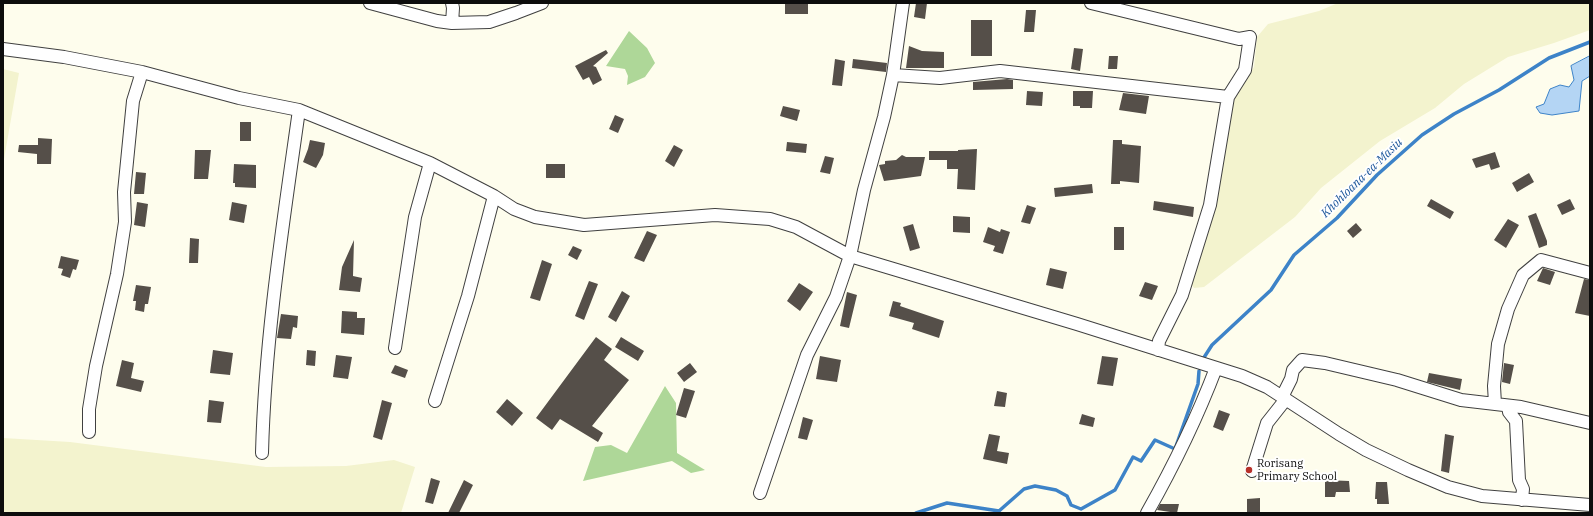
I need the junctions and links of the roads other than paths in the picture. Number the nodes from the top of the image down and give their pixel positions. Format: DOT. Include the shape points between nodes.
graph roads {
  1 [pos="370,3"];
  2 [pos="452,3"];
  3 [pos="542,3"];
  4 [pos="903,3"];
  5 [pos="1091,3"];
  6 [pos="452,23"];
  7 [pos="3,48"];
  8 [pos="142,72"];
  9 [pos="893,75"];
  10 [pos="1228,97"];
  11 [pos="299,110"];
  12 [pos="430,163"];
  13 [pos="494,196"];
  14 [pos="850,256"];
  15 [pos="1590,273"];
  16 [pos="395,348"];
  17 [pos="1158,350"];
  18 [pos="1216,368"];
  19 [pos="1284,398"];
  20 [pos="435,401"];
  21 [pos="1495,404"];
  22 [pos="1508,406"];
  23 [pos="1590,423"];
  24 [pos="88,432"];
  25 [pos="262,453"];
  26 [pos="1252,472"];
  27 [pos="760,493"];
  28 [pos="1522,500"];
  29 [pos="1590,505"];
  30 [pos="1147,513"];
  1 -- 6 [label="street"];
  2 -- 6 [label="street"];
  3 -- 6 [label="street" via="489,22"];
  4 -- 9 [label="street"];
  5 -- 10 [label="street" via="1239,39 1250,37 1244,70"];
  7 -- 8 [label="street"];
  8 -- 11 [label="street" via="239,98"];
  8 -- 24 [label="street" via="132,101 124,192 125,222 117,274 96,366"];
  9 -- 10 [label="street" via="940,78 1000,71"];
  9 -- 14 [label="street"];
  10 -- 17 [label="street" via="1210,205 1182,296 1159,342"];
  11 -- 12 [label="street"];
  11 -- 25 [label="street" via="270,319"];
  12 -- 13 [label="street"];
  12 -- 16 [label="street" via="415,216"];
  13 -- 14 [label="street" via="514,209 535,216 584,225 715,215 770,219 796,227"];
  13 -- 20 [label="street" via="468,296"];
  14 -- 17 [label="street"];
  14 -- 27 [label="street" via="836,297 807,355"];
  15 -- 21 [label="street" via="1541,260 1523,275 1508,309 1498,344"];
  17 -- 18 [label="street"];
  18 -- 19 [label="street" via="1267,387"];
  18 -- 30 [label="street" via="1204,400"];
  19 -- 21 [label="street" via="1293,370 1302,360 1397,380 1461,400"];
  19 -- 26 [label="street" via="1267,423"];
  19 -- 28 [label="street" via="1339,434 1408,470 1448,487 1482,496"];
  21 -- 22 [label="street"];
  22 -- 23 [label="street"];
  22 -- 28 [label="street" via="1516,421"];
  28 -- 29 [label="street"];
}
